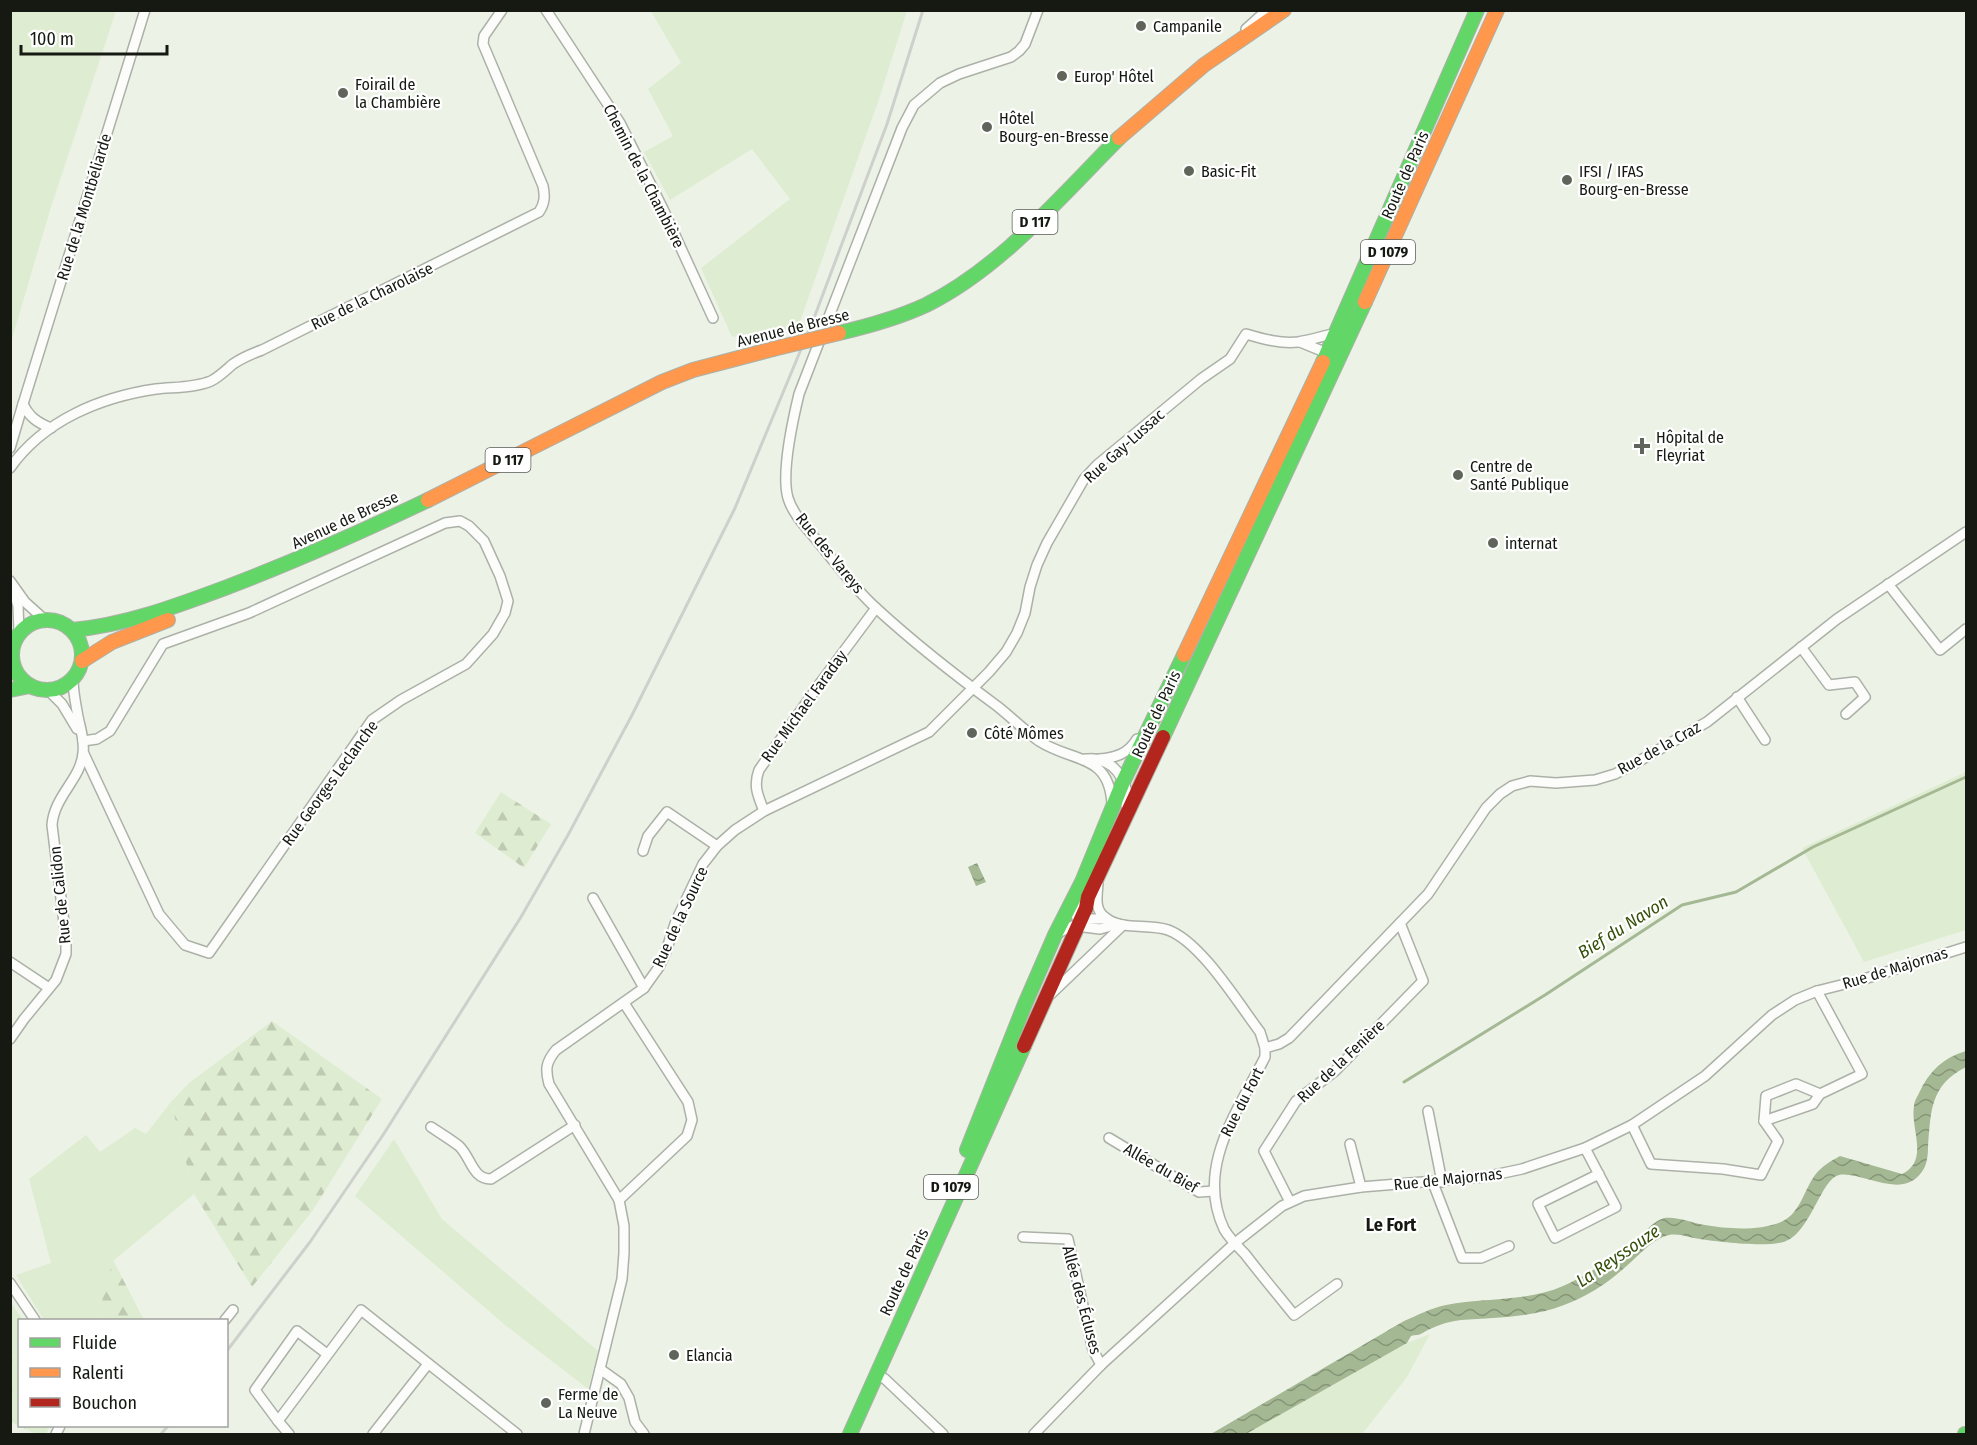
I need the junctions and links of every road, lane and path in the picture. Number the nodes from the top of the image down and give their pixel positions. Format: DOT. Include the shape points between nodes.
graph roads {
  1 [pos="145,10"];
  2 [pos="502,10"];
  3 [pos="546,10"];
  4 [pos="1038,10"];
  5 [pos="1267,10"];
  6 [pos="1284,10"];
  7 [pos="1477,10"];
  8 [pos="1497,10"];
  9 [pos="1204,65"];
  10 [pos="713,318"];
  11 [pos="1336,333"];
  12 [pos="1300,342"];
  13 [pos="1327,353"];
  14 [pos="22,404"];
  15 [pos="51,428"];
  16 [pos="10,448"];
  17 [pos="10,468"];
  18 [pos="1966,532"];
  19 [pos="10,581"];
  20 [pos="246,581"];
  21 [pos="1888,584"];
  22 [pos="876,608"];
  23 [pos="45,620"];
  24 [pos="1966,629"];
  25 [pos="72,630"];
  26 [pos="19,633"];
  27 [pos="1801,647"];
  28 [pos="11,652"];
  29 [pos="82,661"];
  30 [pos="73,679"];
  31 [pos="30,686"];
  32 [pos="973,688"];
  33 [pos="10,690"];
  34 [pos="48,690"];
  35 [pos="1737,698"];
  36 [pos="1163,699"];
  37 [pos="1846,714"];
  38 [pos="1766,740"];
  39 [pos="83,741"];
  40 [pos="84,754"];
  41 [pos="1080,758"];
  42 [pos="1099,759"];
  43 [pos="1103,773"];
  44 [pos="1145,776"];
  45 [pos="1123,783"];
  46 [pos="1113,810"];
  47 [pos="764,811"];
  48 [pos="1123,823"];
  49 [pos="717,846"];
  50 [pos="643,851"];
  51 [pos="1100,871"];
  52 [pos="1082,882"];
  53 [pos="593,898"];
  54 [pos="1107,919"];
  55 [pos="1079,922"];
  56 [pos="1400,923"];
  57 [pos="1120,925"];
  58 [pos="1055,935"];
  59 [pos="1966,947"];
  60 [pos="10,962"];
  61 [pos="49,988"];
  62 [pos="644,988"];
  63 [pos="1817,991"];
  64 [pos="1044,1001"];
  65 [pos="624,1003"];
  66 [pos="10,1039"];
  67 [pos="1265,1048"];
  68 [pos="1820,1094"];
  69 [pos="1428,1111"];
  70 [pos="1764,1121"];
  71 [pos="575,1125"];
  72 [pos="1632,1125"];
  73 [pos="431,1127"];
  74 [pos="1109,1138"];
  75 [pos="1350,1144"];
  76 [pos="1585,1148"];
  77 [pos="1599,1174"];
  78 [pos="1437,1182"];
  79 [pos="1362,1187"];
  80 [pos="1215,1191"];
  81 [pos="619,1200"];
  82 [pos="1290,1202"];
  83 [pos="1023,1237"];
  84 [pos="1235,1243"];
  85 [pos="1509,1246"];
  86 [pos="10,1283"];
  87 [pos="1337,1284"];
  88 [pos="233,1310"];
  89 [pos="34,1319"];
  90 [pos="226,1319"];
  91 [pos="327,1354"];
  92 [pos="428,1364"];
  93 [pos="1101,1365"];
  94 [pos="600,1368"];
  95 [pos="876,1374"];
  96 [pos="278,1420"];
  97 [pos="289,1434"];
  98 [pos="373,1434"];
  99 [pos="517,1434"];
  100 [pos="584,1434"];
  101 [pos="644,1434"];
  102 [pos="838,1434"];
  103 [pos="850,1434"];
  104 [pos="943,1434"];
  105 [pos="1035,1434"];
  1 -- 14 [label="street, Rue de la Montbéliarde"];
  2 -- 15 [label="street, Rue de la Charolaise" via="484,36 483,44 543,186 545,196 539,212 244,357 211,381 102,401"];
  3 -- 10 [label="street, Chemin de la Chambière" via="620,123"];
  4 -- 22 [label="street, Rue des Vareys" via="1025,44 1011,57 940,82 914,105 799,394 786,472 787,495 805,525"];
  5 -- 9 [label="street"];
  6 -- 9 [label="main road, Avenue de Bresse / D 117"];
  7 -- 11 [label="main road, Route de Paris / D 1079"];
  8 -- 44 [label="main road, Route de Paris / D 1079"];
  9 -- 20 [label="main road, Avenue de Bresse / D 117, bridge" via="1126,131 981,272 912,313 693,370 662,382 359,534"];
  11 -- 12 [label="street, Rue Gay-Lussac"];
  11 -- 13 [label="main road, Route de Paris / D 1079"];
  12 -- 13 [label="street, Rue Gay-Lussac"];
  12 -- 32 [label="street, Rue Gay-Lussac" via="1265,340 1246,334 1230,359 1097,465 1084,479 1037,565 1017,633 1006,652"];
  13 -- 36 [label="main road, Route de Paris / D 1079"];
  14 -- 15 [label="street" via="38,423"];
  14 -- 16 [label="street, Rue de la Montbéliarde"];
  15 -- 17 [label="street, Rue de la Charolaise"];
  18 -- 21 [label="street, Rue de la Craz"];
  19 -- 23 [label="street"];
  19 -- 26 [label="street" via="18,606"];
  20 -- 25 [label="main road, Avenue de Bresse / D 117" via="154,615"];
  20 -- 29 [label="main road, Avenue de Bresse / D 117" via="174,617 120,638"];
  21 -- 24 [label="street" via="1940,650"];
  21 -- 27 [label="street, Rue de la Craz"];
  22 -- 32 [label="street, Rue des Vareys"];
  22 -- 47 [label="street, Rue Michael Faraday" via="759,770 755,788"];
  23 -- 25 [label="main road"];
  23 -- 26 [label="main road" via="26,626"];
  25 -- 29 [label="main road" via="82,650"];
  26 -- 28 [label="main road"];
  27 -- 35 [label="street, Rue de la Craz"];
  27 -- 37 [label="street" via="1829,685 1855,682 1865,697"];
  28 -- 31 [label="main road" via="16,671"];
  29 -- 30 [label="main road"];
  30 -- 34 [label="main road"];
  30 -- 39 [label="street, Rue de Calidon"];
  31 -- 33 [label="main road"];
  31 -- 34 [label="main road"];
  32 -- 41 [label="street, Rue des Vareys" via="1047,746"];
  32 -- 47 [label="street, Rue de la Source" via="929,732"];
  34 -- 39 [label="street, Rue de Calidon" via="62,704"];
  35 -- 38 [label="street"];
  35 -- 56 [label="street, Rue de la Craz" via="1707,722 1615,774 1577,782 1530,781 1500,794 1486,808 1428,894"];
  36 -- 42 [label="street, Rue des Vareys" via="1129,750"];
  36 -- 45 [label="main road, Route de Paris / D 1079"];
  39 -- 40 [label="street, Rue de Calidon"];
  39 -- 40 [label="street, Rue Georges Leclanche" via="110,731 163,644 249,613 445,523 460,521 469,526 484,541 500,576 508,601 493,634 466,664 372,720 209,953 185,945 159,914"];
  40 -- 61 [label="street, Rue de Calidon" via="53,814 66,954"];
  41 -- 42 [label="street, Rue des Vareys"];
  41 -- 43 [label="street, Rue des Vareys"];
  42 -- 45 [label="street" via="1112,767"];
  43 -- 45 [label="street, Rue des Vareys"];
  43 -- 46 [label="street" via="1110,787"];
  44 -- 45 [label="street"];
  44 -- 48 [label="main road, Route de Paris / D 1079"];
  45 -- 46 [label="main road, Route de Paris / D 1079"];
  45 -- 48 [label="street" via="1128,796"];
  46 -- 52 [label="main road, Route de Paris / D 1079"];
  47 -- 49 [label="street, Rue de la Source"];
  48 -- 51 [label="main road, Route de Paris / D 1079"];
  49 -- 50 [label="street" via="667,812 648,836"];
  49 -- 62 [label="street, Rue de la Source" via="703,864 659,967"];
  51 -- 54 [label="street" via="1098,907"];
  51 -- 55 [label="main road, Route de Paris / D 1079"];
  52 -- 55 [label="street" via="1075,909"];
  52 -- 58 [label="main road, Route de Paris / D 1079"];
  53 -- 62 [label="street"];
  54 -- 55 [label="street"];
  54 -- 57 [label="street, Rue du Fort"];
  55 -- 57 [label="street, Rue du Fort" via="1090,929"];
  55 -- 58 [label="street"];
  55 -- 64 [label="main road, Route de Paris / D 1079"];
  56 -- 67 [label="street, Rue de la Craz" via="1289,1038"];
  56 -- 82 [label="street, Rue de la Fenière" via="1423,981 1335,1071 1296,1101 1264,1151"];
  57 -- 64 [label="street"];
  57 -- 67 [label="street, Rue du Fort" via="1154,926 1183,937 1198,950 1260,1032"];
  58 -- 102 [label="main road, Route de Paris / D 1079" via="941,1211"];
  59 -- 63 [label="street, Rue de Majornas"];
  60 -- 61 [label="street"];
  61 -- 66 [label="street, Rue de Calidon"];
  62 -- 65 [label="street, Rue de la Source"];
  63 -- 68 [label="street" via="1862,1074"];
  63 -- 72 [label="street, Rue de Majornas" via="1772,1015 1705,1076"];
  64 -- 95 [label="main road, Route de Paris / D 1079"];
  65 -- 71 [label="street, Rue de la Source" via="556,1050 548,1060 549,1084"];
  65 -- 81 [label="street" via="688,1102 692,1120 687,1136"];
  67 -- 80 [label="street, Rue du Fort" via="1265,1057 1224,1136 1215,1164"];
  68 -- 70 [label="street" via="1813,1104"];
  68 -- 70 [label="street" via="1796,1084 1766,1096"];
  69 -- 78 [label="street"];
  70 -- 72 [label="street" via="1778,1141 1761,1175 1651,1164"];
  71 -- 73 [label="street" via="491,1179 478,1175 461,1148"];
  71 -- 81 [label="street, Rue de la Source"];
  72 -- 76 [label="street, Rue de Majornas"];
  74 -- 80 [label="street, Allée du Bief" via="1199,1192"];
  75 -- 79 [label="street"];
  76 -- 77 [label="street"];
  76 -- 78 [label="street, Rue de Majornas" via="1522,1169"];
  77 -- 77 [label="street" via="1616,1207 1555,1239 1538,1204"];
  78 -- 79 [label="street, Rue de Majornas"];
  78 -- 85 [label="street" via="1462,1258 1481,1258"];
  79 -- 82 [label="street, Rue de Majornas" via="1304,1196"];
  80 -- 84 [label="street, Rue du Fort" via="1225,1230"];
  81 -- 94 [label="street, Rue de la Source" via="624,1226 622,1279"];
  82 -- 84 [label="street, Rue de Majornas"];
  83 -- 93 [label="street, Allée des Écluses" via="1068,1239 1093,1350"];
  84 -- 87 [label="street, Rue du Fort" via="1294,1315"];
  84 -- 93 [label="street, Rue de Majornas"];
  86 -- 89 [label="street"];
  88 -- 90 [label="street"];
  91 -- 92 [label="street" via="361,1310"];
  91 -- 96 [label="street"];
  91 -- 96 [label="street" via="297,1331 255,1390"];
  92 -- 98 [label="street"];
  92 -- 99 [label="street"];
  93 -- 105 [label="street, Rue de Majornas"];
  94 -- 100 [label="street, Rue de la Source"];
  94 -- 101 [label="street" via="621,1384 635,1422"];
  95 -- 103 [label="main road, Route de Paris / D 1079"];
  95 -- 104 [label="street"];
  96 -- 97 [label="street"];
}
